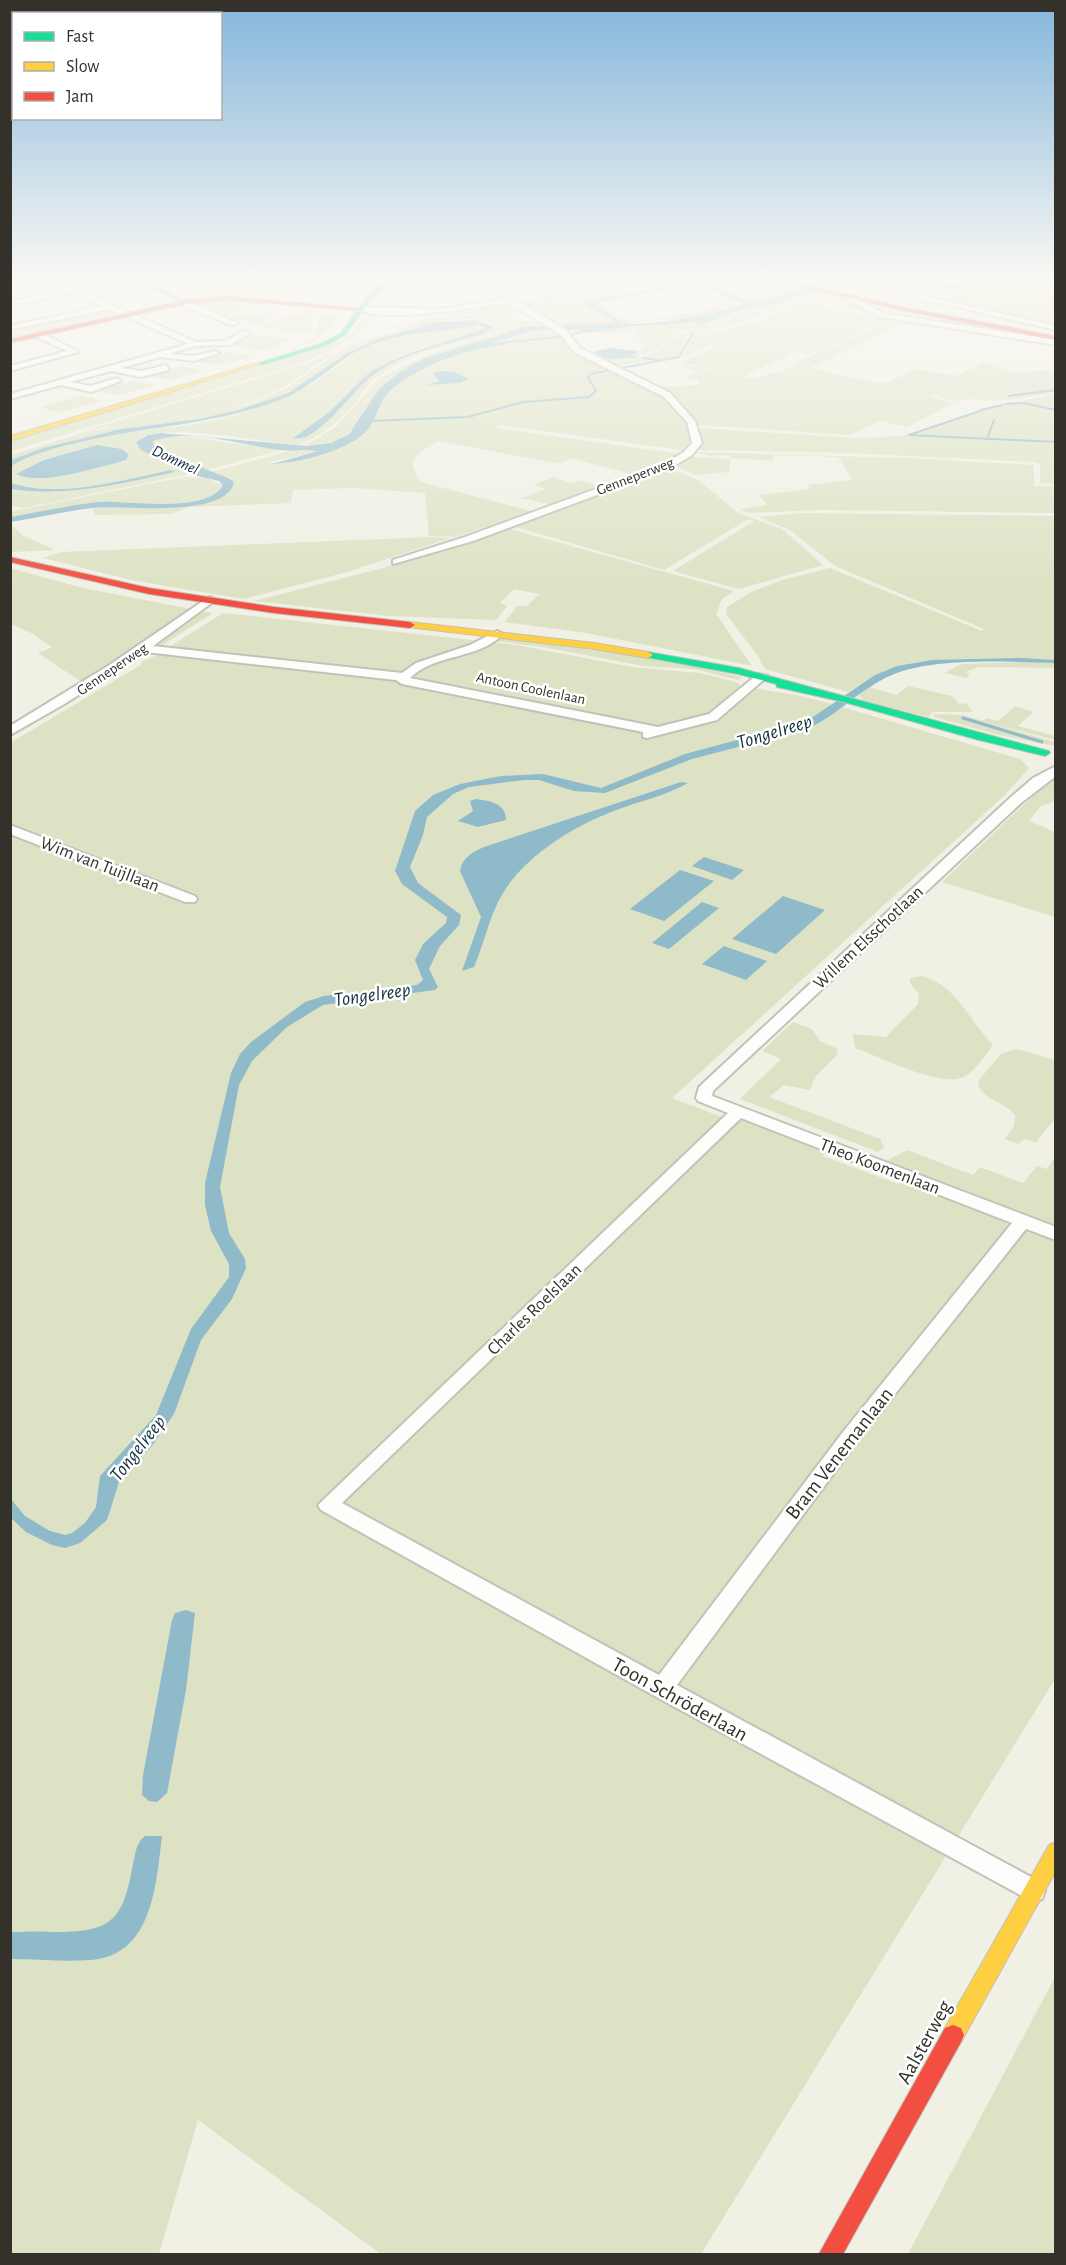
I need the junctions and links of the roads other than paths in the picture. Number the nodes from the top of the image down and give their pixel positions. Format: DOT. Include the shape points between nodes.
graph roads {
  1 [pos="63,382"];
  2 [pos="115,382"];
  3 [pos="204,382"];
  4 [pos="642,382"];
  5 [pos="58,383"];
  6 [pos="10,397"];
  7 [pos="10,439"];
  8 [pos="10,559"];
  9 [pos="397,562"];
  10 [pos="206,601"];
  11 [pos="497,634"];
  12 [pos="144,648"];
  13 [pos="404,677"];
  14 [pos="760,678"];
  15 [pos="10,731"];
  16 [pos="658,731"];
  17 [pos="635,736"];
  18 [pos="1050,761"];
  19 [pos="10,829"];
  20 [pos="190,899"];
  21 [pos="704,1098"];
  22 [pos="739,1111"];
  23 [pos="1023,1221"];
  24 [pos="1056,1234"];
  25 [pos="328,1505"];
  26 [pos="661,1689"];
  27 [pos="1056,1851"];
  28 [pos="1033,1891"];
  29 [pos="830,2254"];
  1 -- 5 [label="street"];
  2 -- 5 [label="street" via="91,389"];
  3 -- 7 [label="main road"];
  4 -- 9 [label="street, Genneperweg" via="678,404 694,427 697,443 693,451 667,466"];
  5 -- 6 [label="street"];
  8 -- 10 [label="main road"];
  10 -- 11 [label="main road"];
  10 -- 12 [label="street, Genneperweg"];
  11 -- 13 [label="street, Antoon Coolenlaan" via="486,645 412,669"];
  11 -- 14 [label="main road" via="604,648"];
  12 -- 13 [label="street, Antoon Coolenlaan"];
  12 -- 15 [label="street, Genneperweg"];
  13 -- 16 [label="street, Antoon Coolenlaan" via="402,680"];
  14 -- 16 [label="street, Antoon Coolenlaan" via="713,717"];
  14 -- 18 [label="main road"];
  16 -- 17 [label="street, Antoon Coolenlaan"];
  18 -- 21 [label="street, Willem Elsschotlaan" via="1038,781 705,1090"];
  19 -- 20 [label="street, Wim van Tuijllaan"];
  21 -- 22 [label="street, Theo Koomenlaan"];
  22 -- 23 [label="street, Theo Koomenlaan"];
  22 -- 25 [label="street, Charles Roelslaan"];
  23 -- 24 [label="street, Theo Koomenlaan"];
  23 -- 26 [label="street, Bram Venemanlaan" via="850,1437"];
  25 -- 26 [label="street, Toon Schröderlaan"];
  26 -- 28 [label="street, Toon Schröderlaan"];
  27 -- 28 [label="main road, Aalsterweg"];
  28 -- 29 [label="main road, Aalsterweg"];
}
